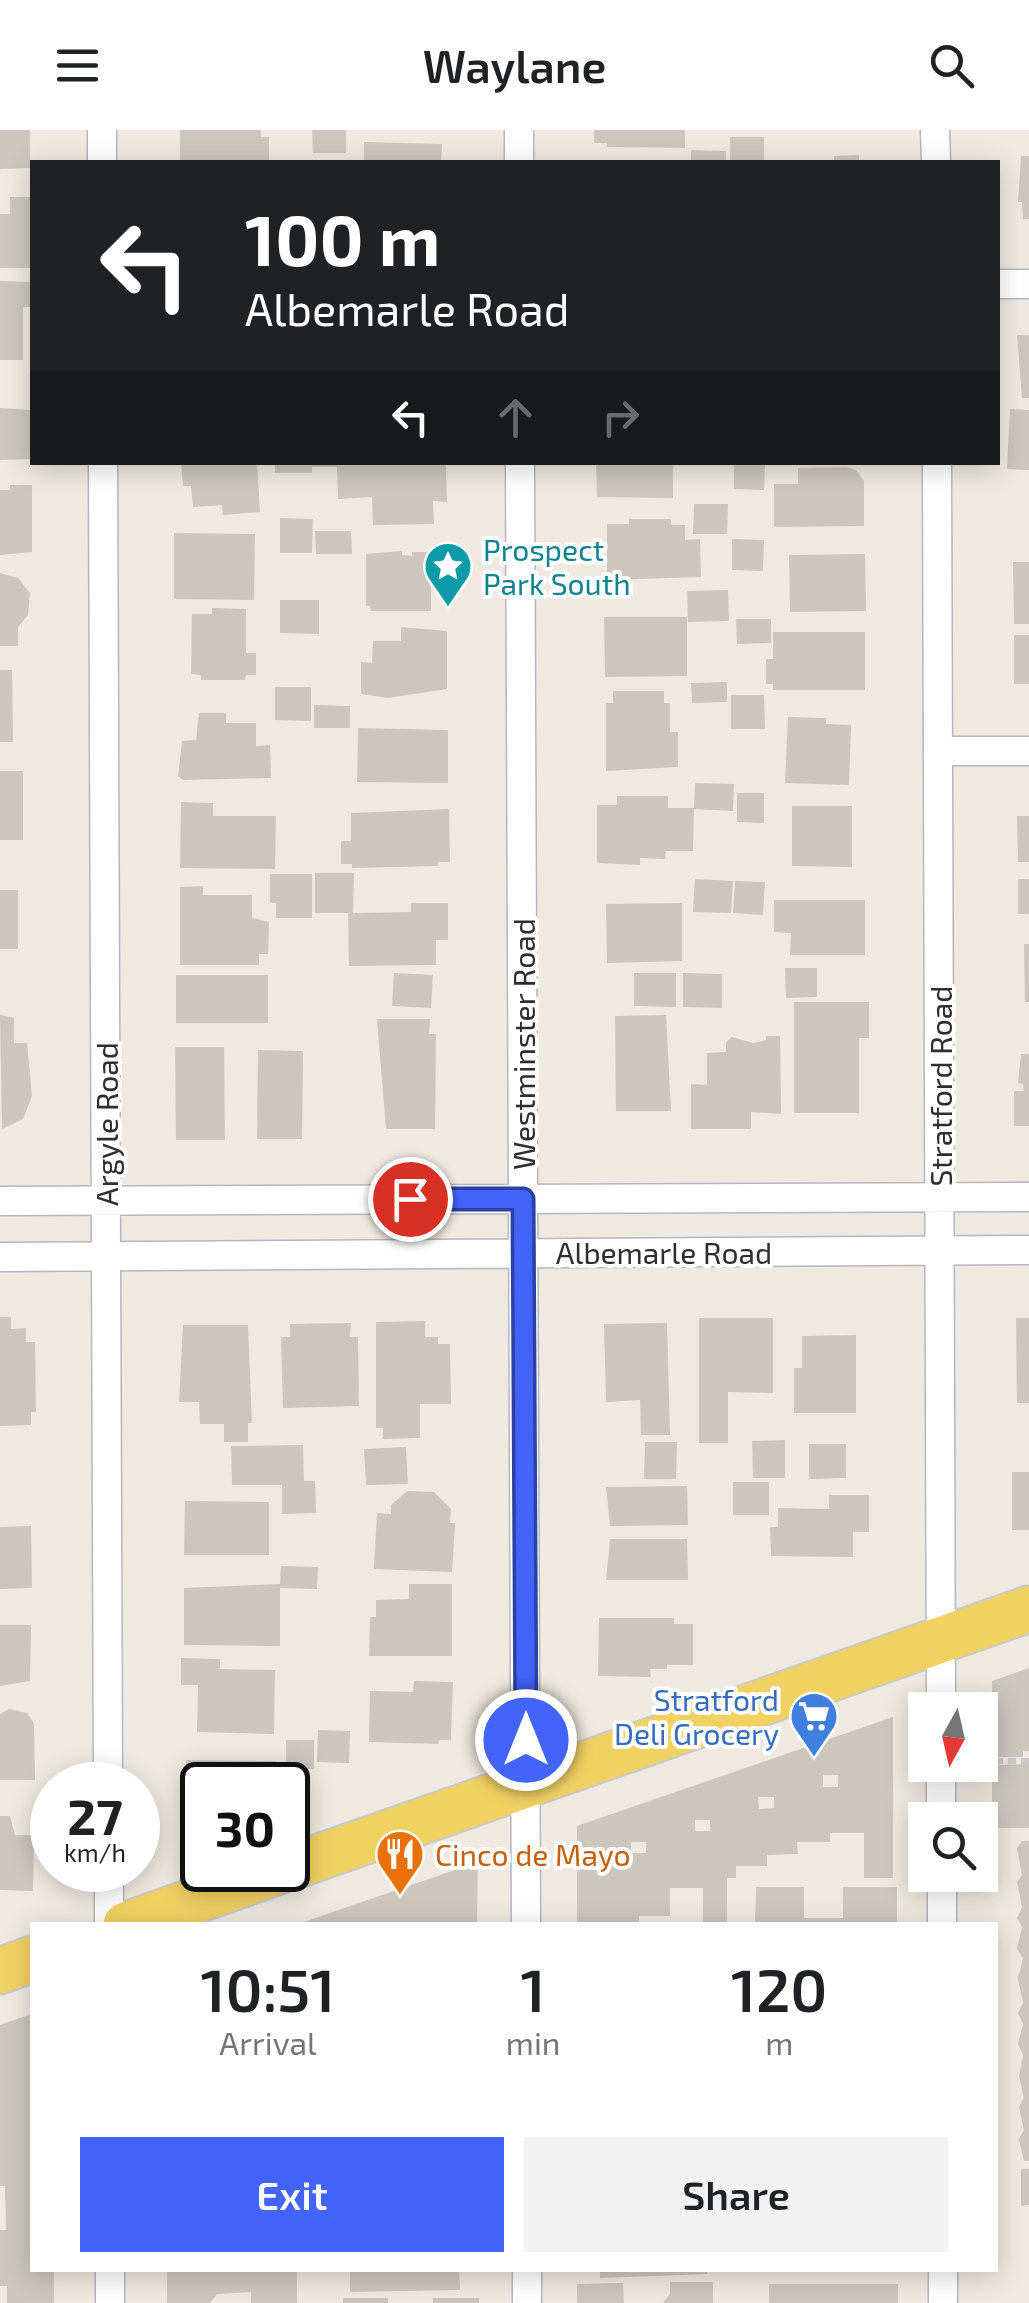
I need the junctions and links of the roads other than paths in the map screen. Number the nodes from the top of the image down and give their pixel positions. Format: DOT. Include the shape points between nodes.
graph roads {
  1 [pos="102,130"];
  2 [pos="519,130"];
  3 [pos="936,130"];
  4 [pos="102,160"];
  5 [pos="519,160"];
  6 [pos="936,160"];
  7 [pos="1000,284"];
  8 [pos="1029,284"];
  9 [pos="104,465"];
  10 [pos="520,465"];
  11 [pos="937,465"];
  12 [pos="938,751"];
  13 [pos="1029,751"];
  14 [pos="1029,1196"];
  15 [pos="940,1197"];
  16 [pos="523,1199"];
  17 [pos="106,1200"];
  18 [pos="0,1201"];
  19 [pos="942,1250"];
  20 [pos="1029,1250"];
  21 [pos="524,1253"];
  22 [pos="106,1256"];
  23 [pos="0,1257"];
  24 [pos="1029,1609"];
  25 [pos="942,1640"];
  26 [pos="941,1692"];
  27 [pos="108,1762"];
  28 [pos="526,1784"];
  29 [pos="310,1860"];
  30 [pos="108,1892"];
  31 [pos="220,1892"];
  32 [pos="942,1892"];
  33 [pos="109,1922"];
  34 [pos="135,1922"];
  35 [pos="526,1922"];
  36 [pos="942,1922"];
  37 [pos="30,1960"];
  38 [pos="0,1971"];
  39 [pos="110,2272"];
  40 [pos="527,2272"];
  41 [pos="943,2272"];
  42 [pos="110,2303"];
  43 [pos="527,2303"];
  44 [pos="943,2303"];
  1 -- 4 [label="street"];
  2 -- 5 [label="street"];
  3 -- 6 [label="street"];
  7 -- 8 [label="street"];
  9 -- 17 [label="street, Argyle Road"];
  10 -- 16 [label="street, Westminster Road"];
  11 -- 12 [label="street, Stratford Road"];
  12 -- 13 [label="street"];
  12 -- 15 [label="street, Stratford Road"];
  14 -- 15 [label="street, Albemarle Road"];
  15 -- 16 [label="street, Albemarle Road"];
  15 -- 19 [label="street, Stratford Road"];
  16 -- 17 [label="street, Albemarle Road"];
  16 -- 21 [label="street, Westminster Road"];
  17 -- 18 [label="street, Albemarle Road"];
  17 -- 22 [label="street, Argyle Road"];
  19 -- 20 [label="street, Albemarle Road"];
  19 -- 21 [label="street, Albemarle Road"];
  19 -- 25 [label="street, Stratford Road"];
  21 -- 22 [label="street, Albemarle Road"];
  21 -- 28 [label="street, Westminster Road"];
  22 -- 23 [label="street, Albemarle Road"];
  22 -- 27 [label="street, Argyle Road"];
  24 -- 25 [label="main road"];
  25 -- 26 [label="street, Stratford Road"];
  25 -- 28 [label="main road"];
  28 -- 29 [label="main road"];
  28 -- 35 [label="street, Westminster Road"];
  30 -- 33 [label="street"];
  31 -- 34 [label="main road"];
  32 -- 36 [label="street"];
  37 -- 38 [label="main road"];
  39 -- 42 [label="street"];
  40 -- 43 [label="street"];
  41 -- 44 [label="street"];
}
